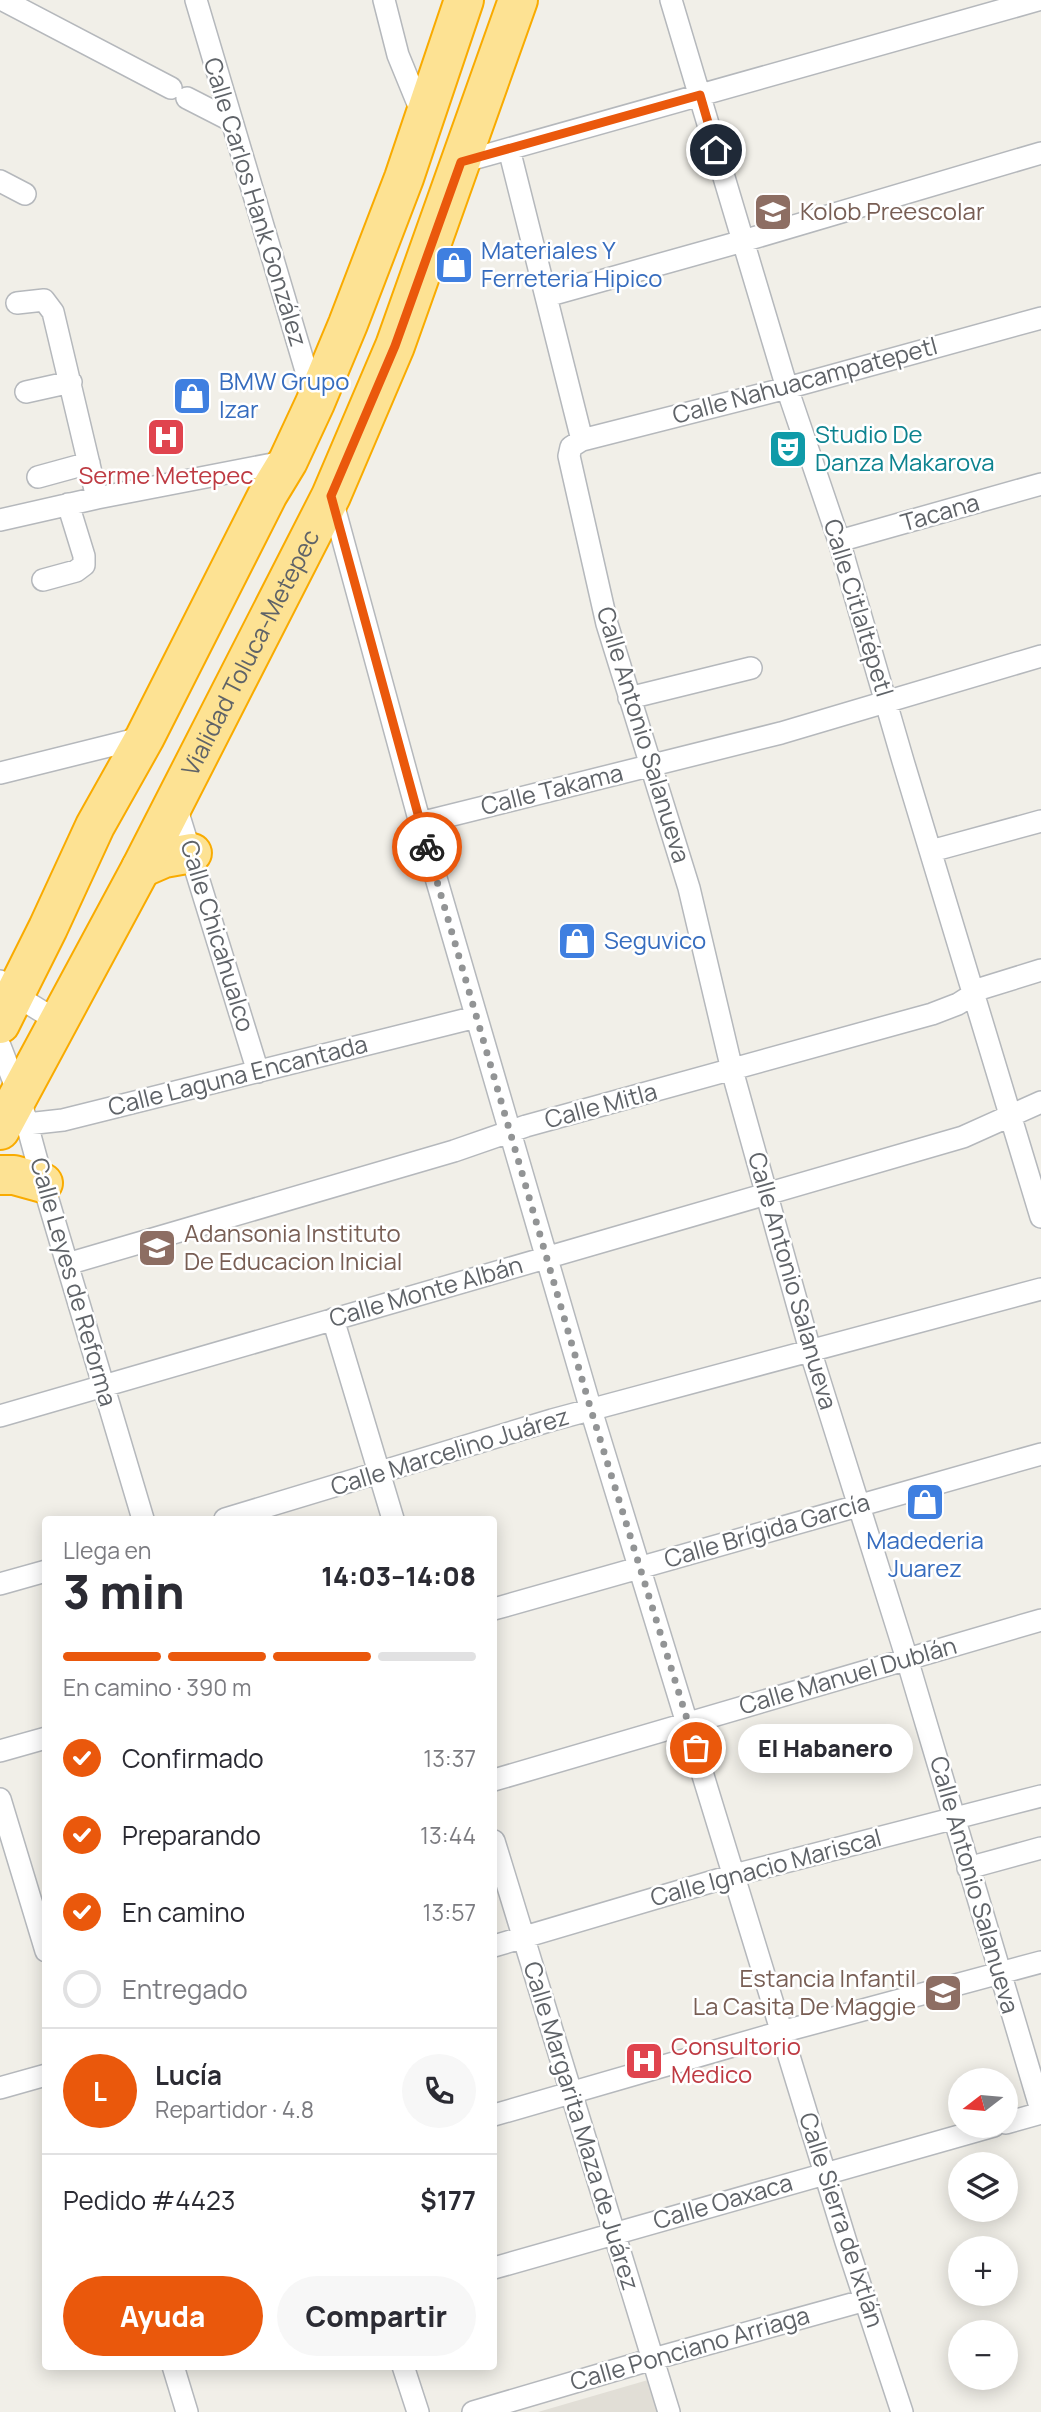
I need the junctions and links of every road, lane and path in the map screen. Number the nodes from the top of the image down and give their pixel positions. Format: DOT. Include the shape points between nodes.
graph roads {
  1 [pos="2,0"];
  2 [pos="196,0"];
  3 [pos="384,0"];
  4 [pos="464,0"];
  5 [pos="518,0"];
  6 [pos="671,0"];
  7 [pos="1038,0"];
  8 [pos="700,95"];
  9 [pos="423,116"];
  10 [pos="230,120"];
  11 [pos="509,149"];
  12 [pos="1041,153"];
  13 [pos="461,162"];
  14 [pos="0,181"];
  15 [pos="26,194"];
  16 [pos="743,241"];
  17 [pos="547,296"];
  18 [pos="17,303"];
  19 [pos="1041,318"];
  20 [pos="71,382"];
  21 [pos="787,388"];
  22 [pos="26,392"];
  23 [pos="315,403"];
  24 [pos="576,443"];
  25 [pos="288,461"];
  26 [pos="89,463"];
  27 [pos="38,477"];
  28 [pos="1041,484"];
  29 [pos="331,496"];
  30 [pos="97,498"];
  31 [pos="68,504"];
  32 [pos="0,520"];
  33 [pos="839,541"];
  34 [pos="43,579"];
  35 [pos="1041,656"];
  36 [pos="751,668"];
  37 [pos="629,698"];
  38 [pos="885,701"];
  39 [pos="145,737"];
  40 [pos="652,765"];
  41 [pos="0,773"];
  42 [pos="174,801"];
  43 [pos="1041,821"];
  44 [pos="420,823"];
  45 [pos="932,852"];
  46 [pos="192,853"];
  47 [pos="141,868"];
  48 [pos="1041,970"];
  49 [pos="973,994"];
  50 [pos="5,1000"];
  51 [pos="476,1017"];
  52 [pos="59,1022"];
  53 [pos="0,1046"];
  54 [pos="732,1070"];
  55 [pos="258,1072"];
  56 [pos="1041,1102"];
  57 [pos="1010,1116"];
  58 [pos="10,1117"];
  59 [pos="509,1132"];
  60 [pos="0,1175"];
  61 [pos="43,1183"];
  62 [pos="768,1193"];
  63 [pos="1041,1217"];
  64 [pos="547,1258"];
  65 [pos="67,1264"];
  66 [pos="1041,1289"];
  67 [pos="333,1319"];
  68 [pos="810,1350"];
  69 [pos="102,1385"];
  70 [pos="591,1410"];
  71 [pos="0,1416"];
  72 [pos="1041,1454"];
  73 [pos="379,1474"];
  74 [pos="858,1505"];
  75 [pos="142,1516"];
  76 [pos="235,1516"];
  77 [pos="392,1516"];
  78 [pos="640,1566"];
  79 [pos="42,1572"];
  80 [pos="0,1584"];
  81 [pos="497,1608"];
  82 [pos="1041,1620"];
  83 [pos="907,1659"];
  84 [pos="689,1722"];
  85 [pos="42,1739"];
  86 [pos="0,1751"];
  87 [pos="497,1779"];
  88 [pos="1041,1796"];
  89 [pos="0,1799"];
  90 [pos="953,1818"];
  91 [pos="1041,1848"];
  92 [pos="497,1851"];
  93 [pos="968,1867"];
  94 [pos="734,1875"];
  95 [pos="39,1905"];
  96 [pos="42,1925"];
  97 [pos="523,1937"];
  98 [pos="497,1945"];
  99 [pos="1041,1962"];
  100 [pos="999,1972"];
  101 [pos="781,2032"];
  102 [pos="42,2076"];
  103 [pos="0,2088"];
  104 [pos="570,2094"];
  105 [pos="1041,2112"];
  106 [pos="497,2114"];
  107 [pos="1018,2119"];
  108 [pos="950,2138"];
  109 [pos="826,2172"];
  110 [pos="615,2234"];
  111 [pos="497,2267"];
  112 [pos="866,2300"];
  113 [pos="653,2359"];
  114 [pos="174,2370"];
  115 [pos="404,2370"];
  116 [pos="187,2412"];
  117 [pos="418,2412"];
  118 [pos="473,2412"];
  119 [pos="669,2412"];
  120 [pos="902,2412"];
  1 -- 10 [label="street"];
  2 -- 10 [label="street, Calle Carlos Hank González"];
  3 -- 9 [label="street" via="398,55"];
  4 -- 9 [label="highway"];
  5 -- 13 [label="highway, Vialidad Toluca-Metepec"];
  6 -- 8 [label="street, Calle Citlaltépetl"];
  7 -- 8 [label="street"];
  8 -- 11 [label="street"];
  8 -- 16 [label="street, Calle Citlaltépetl"];
  9 -- 23 [label="highway" via="404,178"];
  10 -- 23 [label="street, Calle Carlos Hank González"];
  11 -- 13 [label="street"];
  11 -- 17 [label="street, Calle Antonio Salanueva"];
  12 -- 16 [label="street"];
  13 -- 29 [label="highway, Vialidad Toluca-Metepec" via="395,346"];
  14 -- 15 [label="street"];
  16 -- 17 [label="street"];
  16 -- 21 [label="street, Calle Citlaltépetl"];
  17 -- 24 [label="street, Calle Antonio Salanueva"];
  18 -- 20 [label="street" via="49,303"];
  19 -- 21 [label="street, Calle Nahuacampatepetl"];
  20 -- 22 [label="street"];
  20 -- 26 [label="street"];
  21 -- 24 [label="street, Calle Nahuacampatepetl"];
  21 -- 33 [label="street, Calle Citlaltépetl"];
  23 -- 25 [label="highway"];
  24 -- 37 [label="street, Calle Antonio Salanueva" via="569,456 571,467"];
  25 -- 30 [label="street"];
  25 -- 39 [label="highway"];
  26 -- 27 [label="street"];
  26 -- 30 [label="street"];
  28 -- 33 [label="street, Tacana"];
  29 -- 42 [label="highway, Vialidad Toluca-Metepec"];
  29 -- 44 [label="street, Calle Sierra de Ixtlán"];
  30 -- 31 [label="street"];
  31 -- 32 [label="street"];
  31 -- 34 [label="street" via="84,565"];
  33 -- 38 [label="street, Calle Citlaltépetl"];
  35 -- 38 [label="street, Calle Takama"];
  36 -- 37 [label="street"];
  37 -- 40 [label="street, Calle Antonio Salanueva"];
  38 -- 40 [label="street, Calle Takama" via="856,713"];
  38 -- 45 [label="street, Calle Citlaltépetl"];
  39 -- 41 [label="street"];
  39 -- 50 [label="highway"];
  40 -- 44 [label="street, Calle Takama"];
  40 -- 54 [label="street, Calle Antonio Salanueva" via="689,888"];
  42 -- 46 [label="street, Calle Chicahualco"];
  42 -- 47 [label="highway, Vialidad Toluca-Metepec"];
  43 -- 45 [label="street"];
  44 -- 51 [label="street, Calle Sierra de Ixtlán"];
  45 -- 49 [label="street, Calle Citlaltépetl"];
  46 -- 47 [label="highway"];
  46 -- 55 [label="street, Calle Chicahualco"];
  47 -- 52 [label="highway, Vialidad Toluca-Metepec"];
  48 -- 49 [label="street, Calle Mitla"];
  49 -- 54 [label="street, Calle Mitla" via="932,1014"];
  49 -- 57 [label="street, Calle Citlaltépetl"];
  50 -- 52 [label="street"];
  51 -- 55 [label="street, Calle Laguna Encantada"];
  51 -- 59 [label="street, Calle Sierra de Ixtlán"];
  52 -- 58 [label="highway, Vialidad Toluca-Metepec"];
  53 -- 58 [label="street, Calle Leyes de Reforma"];
  54 -- 59 [label="street, Calle Mitla"];
  54 -- 62 [label="street, Calle Antonio Salanueva"];
  55 -- 58 [label="street, Calle Laguna Encantada" via="75,1117"];
  56 -- 57 [label="street, Calle Monte Albán"];
  57 -- 62 [label="street, Calle Monte Albán" via="963,1137"];
  57 -- 63 [label="street, Calle Citlaltépetl"];
  58 -- 61 [label="street, Calle Leyes de Reforma"];
  59 -- 64 [label="street, Calle Sierra de Ixtlán"];
  59 -- 65 [label="street, Calle Mitla"];
  60 -- 61 [label="highway"];
  61 -- 65 [label="street, Calle Leyes de Reforma"];
  62 -- 64 [label="street, Calle Monte Albán"];
  62 -- 68 [label="street, Calle Antonio Salanueva"];
  64 -- 67 [label="street, Calle Monte Albán"];
  64 -- 70 [label="street, Calle Sierra de Ixtlán"];
  65 -- 69 [label="street, Calle Leyes de Reforma"];
  66 -- 68 [label="street, Calle Marcelino Juárez"];
  67 -- 69 [label="street, Calle Monte Albán"];
  67 -- 73 [label="street"];
  68 -- 70 [label="street, Calle Marcelino Juárez"];
  68 -- 74 [label="street, Calle Antonio Salanueva"];
  69 -- 71 [label="street, Calle Monte Albán"];
  69 -- 75 [label="street, Calle Leyes de Reforma"];
  70 -- 73 [label="street, Calle Marcelino Juárez"];
  70 -- 78 [label="street, Calle Sierra de Ixtlán"];
  72 -- 74 [label="street, Calle Brígida García"];
  73 -- 76 [label="street, Calle Marcelino Juárez"];
  73 -- 77 [label="street"];
  74 -- 78 [label="street, Calle Brígida García"];
  74 -- 83 [label="street, Calle Antonio Salanueva"];
  78 -- 81 [label="street, Calle Brígida García"];
  78 -- 84 [label="street, Calle Sierra de Ixtlán"];
  79 -- 80 [label="street"];
  82 -- 83 [label="street, Calle Manuel Dublán"];
  83 -- 84 [label="street, Calle Manuel Dublán"];
  83 -- 90 [label="street, Calle Antonio Salanueva"];
  84 -- 87 [label="street, Calle Manuel Dublán"];
  84 -- 94 [label="street, Calle Sierra de Ixtlán"];
  85 -- 86 [label="street"];
  88 -- 90 [label="street, Calle Ignacio Mariscal"];
  89 -- 95 [label="street"];
  90 -- 93 [label="street, Calle Antonio Salanueva"];
  90 -- 94 [label="street, Calle Ignacio Mariscal"];
  91 -- 93 [label="street"];
  92 -- 97 [label="street, Calle Margarita Maza de Juárez"];
  93 -- 100 [label="street, Calle Antonio Salanueva"];
  94 -- 97 [label="street, Calle Ignacio Mariscal"];
  94 -- 101 [label="street, Calle Sierra de Ixtlán"];
  95 -- 96 [label="street"];
  97 -- 98 [label="street, Calle Ignacio Mariscal"];
  97 -- 104 [label="street, Calle Margarita Maza de Juárez"];
  99 -- 100 [label="street"];
  100 -- 101 [label="street"];
  100 -- 105 [label="street, Calle Antonio Salanueva"];
  101 -- 104 [label="street"];
  101 -- 109 [label="street, Calle Sierra de Ixtlán"];
  102 -- 103 [label="street"];
  104 -- 106 [label="street"];
  104 -- 110 [label="street, Calle Margarita Maza de Juárez"];
  105 -- 107 [label="street"];
  108 -- 109 [label="street, Calle Oaxaca"];
  109 -- 110 [label="street, Calle Oaxaca"];
  109 -- 112 [label="street, Calle Sierra de Ixtlán"];
  110 -- 111 [label="street, Calle Oaxaca"];
  110 -- 113 [label="street, Calle Margarita Maza de Juárez"];
  112 -- 113 [label="street, Calle Ponciano Arriaga"];
  112 -- 120 [label="street, Calle Sierra de Ixtlán"];
  113 -- 118 [label="street, Calle Ponciano Arriaga"];
  113 -- 119 [label="street, Calle Margarita Maza de Juárez"];
  114 -- 116 [label="street"];
  115 -- 117 [label="street"];
}
